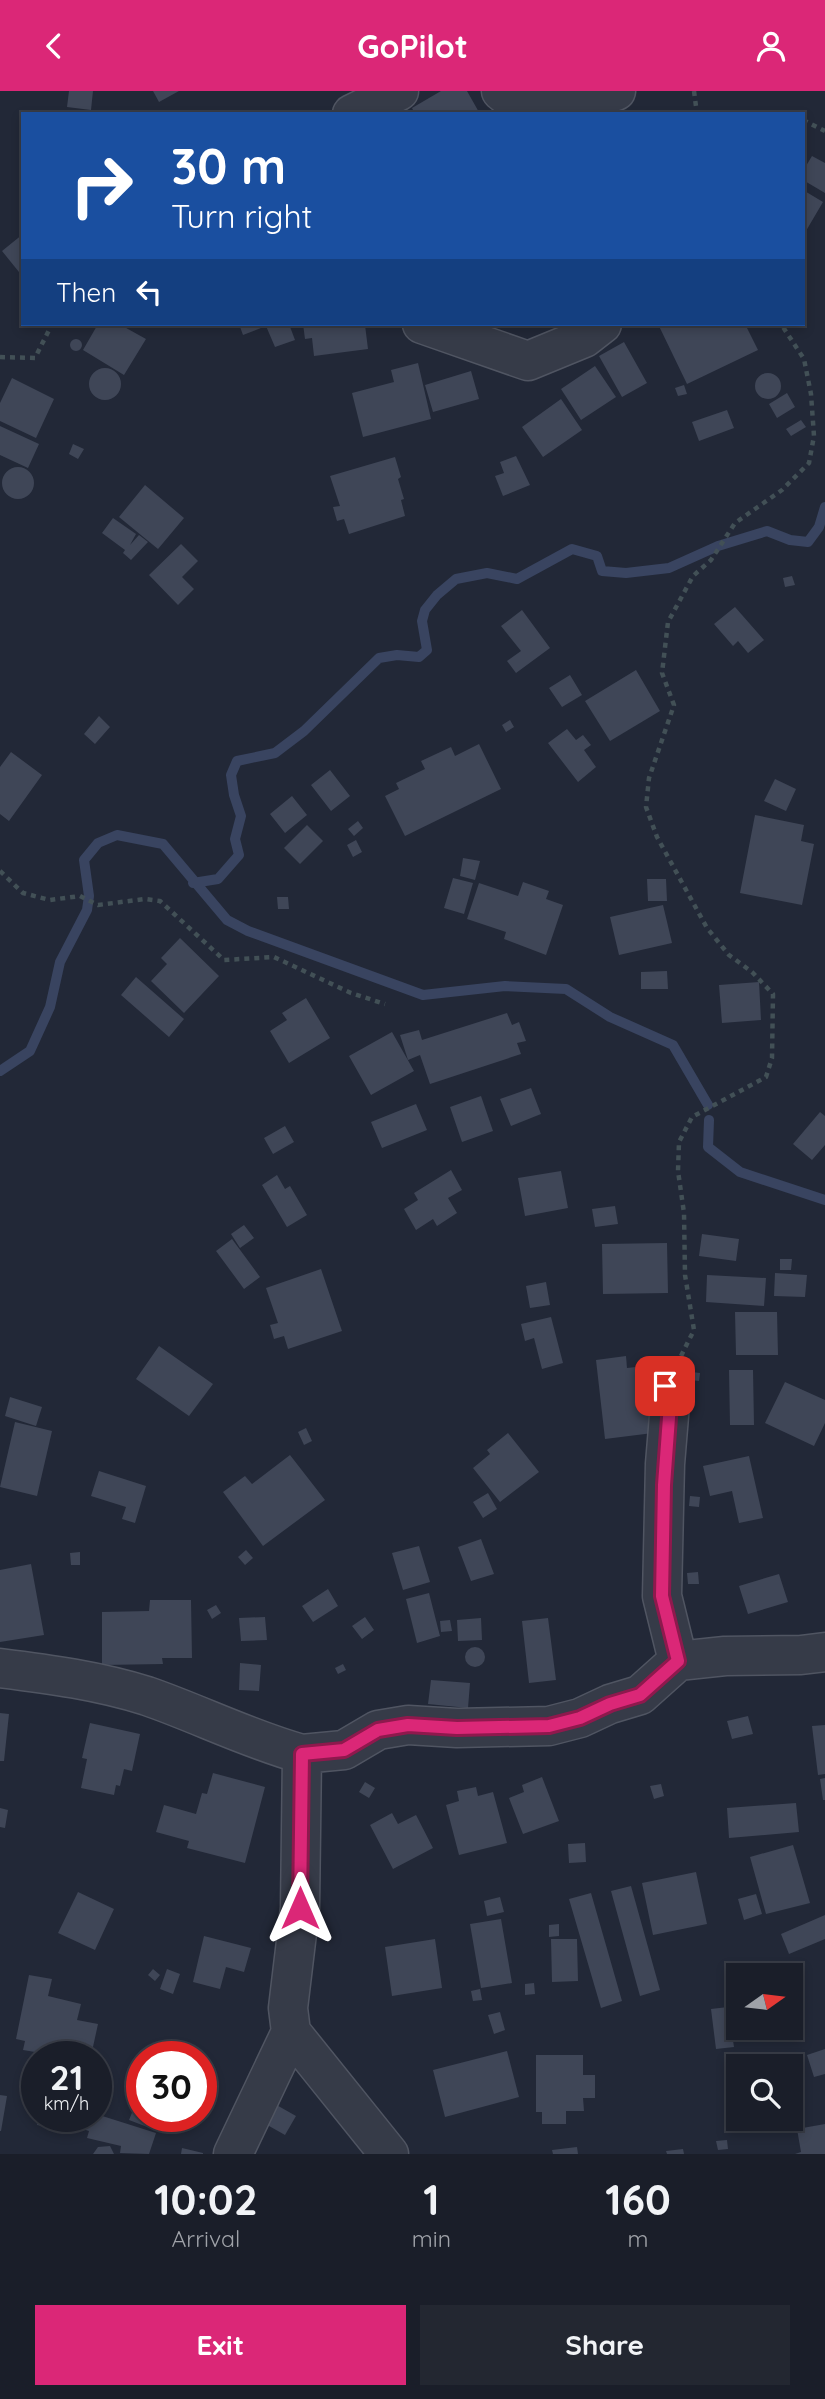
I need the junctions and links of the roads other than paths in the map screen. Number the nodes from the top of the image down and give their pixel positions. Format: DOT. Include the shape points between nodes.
graph roads {
  1 [pos="399,91"];
  2 [pos="501,91"];
  3 [pos="616,91"];
  4 [pos="356,112"];
  5 [pos="428,326"];
  6 [pos="599,326"];
  7 [pos="665,1386"];
  8 [pos="825,1652"];
  9 [pos="678,1661"];
  10 [pos="0,1668"];
  11 [pos="302,1754"];
  12 [pos="291,2032"];
  13 [pos="233,2154"];
  14 [pos="389,2154"];
  1 -- 4 [label="street"];
  2 -- 3 [label="street" via="539,105"];
  5 -- 6 [label="street" via="528,361 584,338"];
  7 -- 9 [label="street" via="670,1404 662,1596"];
  8 -- 9 [label="street"];
  9 -- 11 [label="street" via="640,1695 549,1726 408,1725 378,1730 344,1750"];
  10 -- 11 [label="street" via="144,1695"];
  11 -- 12 [label="street" via="300,1908 288,2008"];
  12 -- 13 [label="street"];
  12 -- 14 [label="street"];
}
